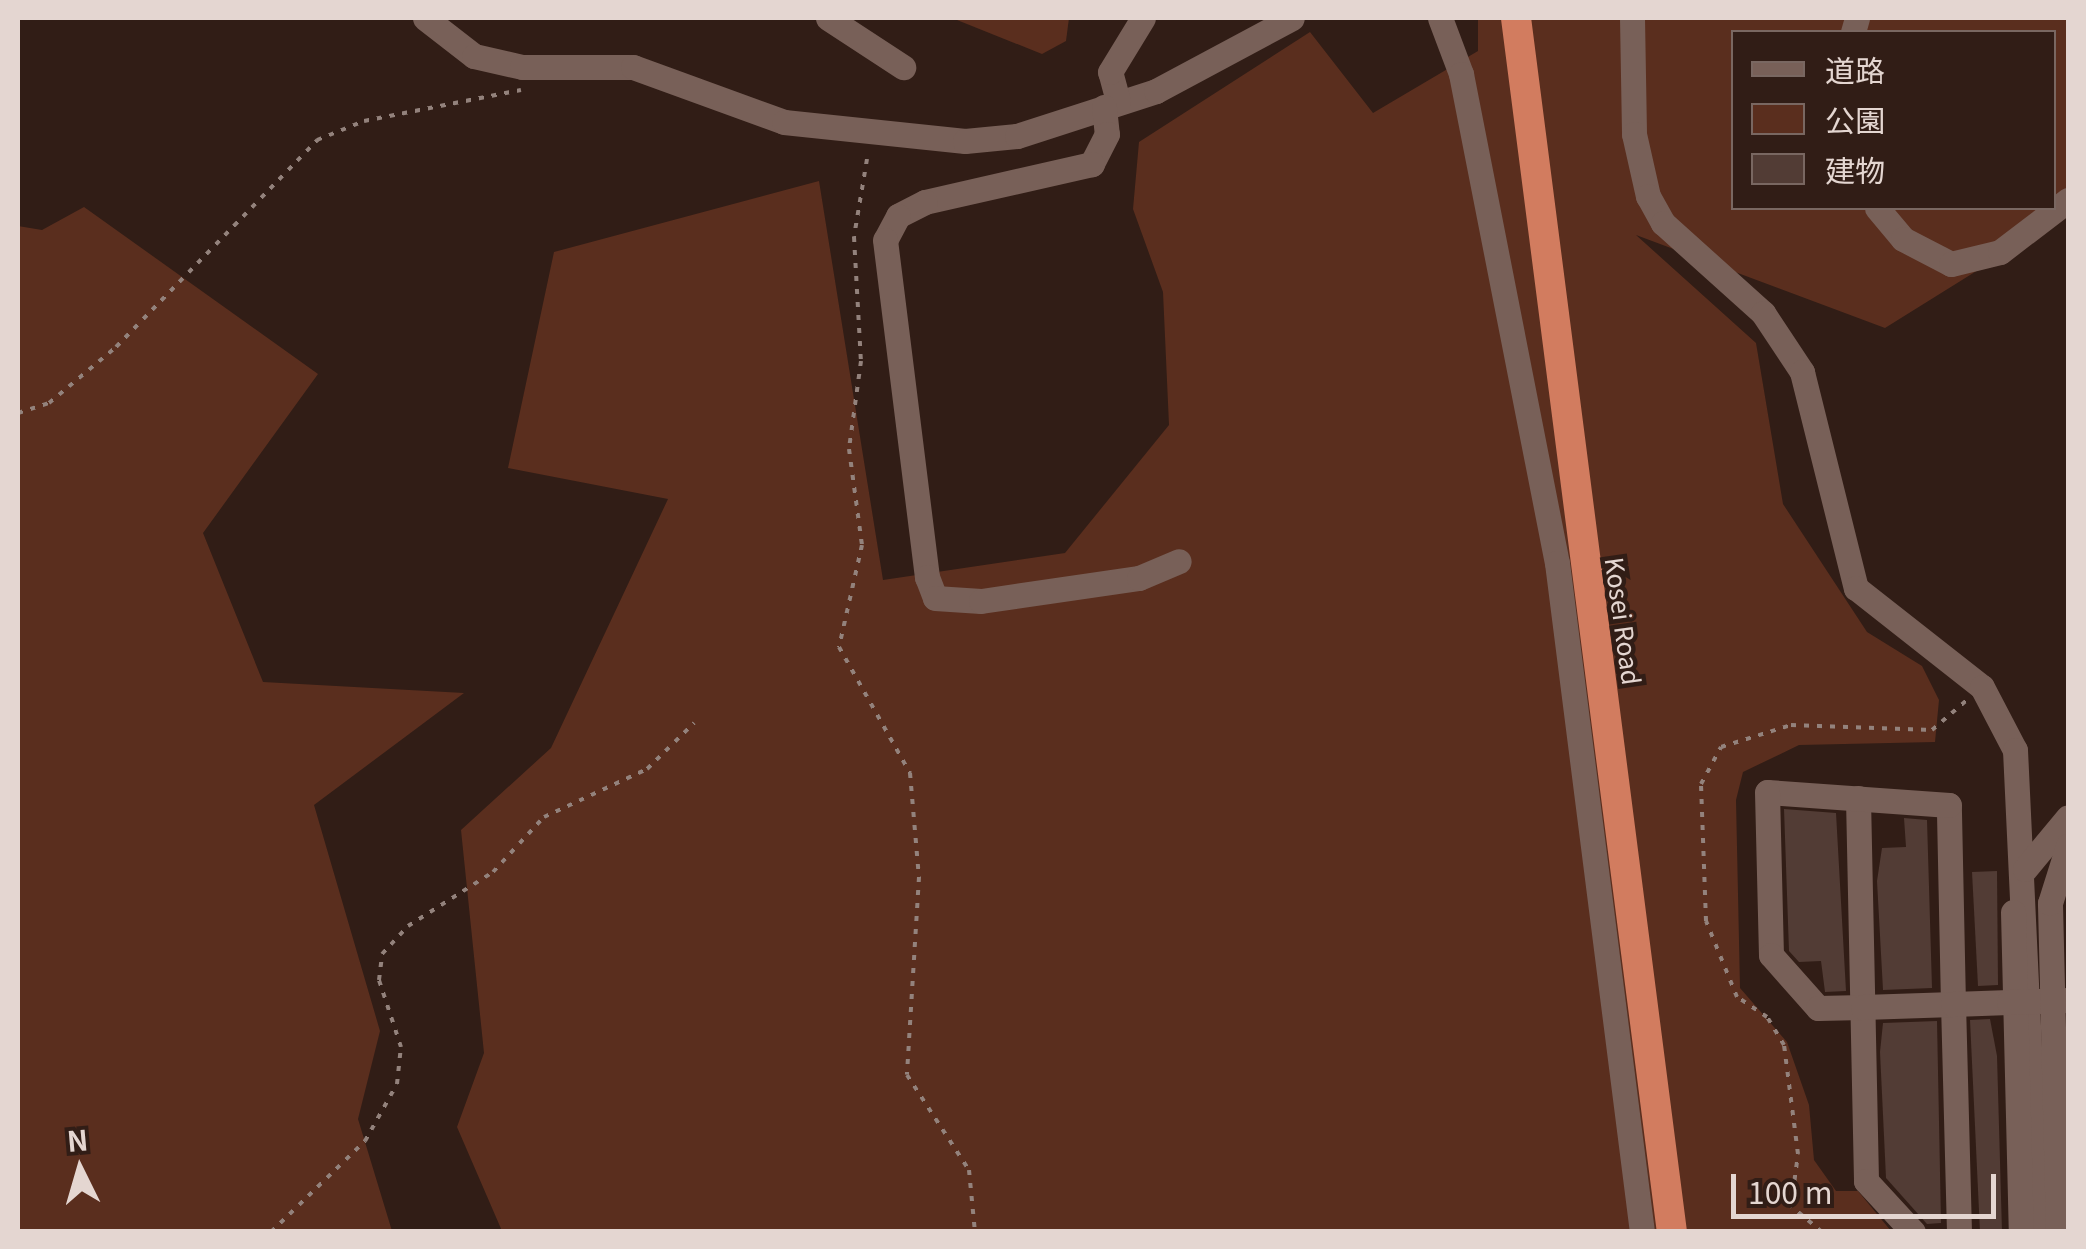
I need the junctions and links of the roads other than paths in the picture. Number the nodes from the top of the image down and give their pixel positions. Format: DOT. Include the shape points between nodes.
graph roads {
  1 [pos="425,18"];
  2 [pos="828,18"];
  3 [pos="1143,18"];
  4 [pos="1292,18"];
  5 [pos="1440,18"];
  6 [pos="1516,18"];
  7 [pos="1536,18"];
  8 [pos="1632,18"];
  9 [pos="903,66"];
  10 [pos="1111,104"];
  11 [pos="1878,210"];
  12 [pos="2055,210"];
  13 [pos="1179,560"];
  14 [pos="1858,798"];
  15 [pos="2068,816"];
  16 [pos="2068,846"];
  17 [pos="2060,1001"];
  18 [pos="2008,1002"];
  19 [pos="1953,1004"];
  20 [pos="1863,1007"];
  21 [pos="1642,1232"];
  22 [pos="1672,1232"];
  23 [pos="1690,1232"];
  24 [pos="1913,1232"];
  25 [pos="1959,1232"];
  26 [pos="2021,1232"];
  27 [pos="2038,1232"];
  28 [pos="2058,1232"];
  1 -- 10 [label="street" via="474,56 522,67 633,68 784,122 892,140 1016,136"];
  2 -- 9 [label="street"];
  3 -- 10 [label="street" via="1110,72"];
  4 -- 10 [label="street" via="1217,62"];
  5 -- 21 [label="street" via="1468,109 1557,563"];
  6 -- 22 [label="highway, Kosei Road"];
  7 -- 23 [label="highway, Kosei Road"];
  8 -- 27 [label="street" via="1634,134 1648,196 1663,224 1763,313 1802,372 1856,588 1982,687 2021,775"];
  10 -- 13 [label="street" via="1108,134 1092,164 926,202 898,216 885,240 927,577 935,598 981,601 1140,578"];
  11 -- 12 [label="street" via="1903,239 1951,264 2000,252"];
  14 -- 19 [label="street" via="1949,805"];
  14 -- 20 [label="street"];
  14 -- 20 [label="street" via="1767,792 1771,955 1818,1008"];
  15 -- 18 [label="street" via="2019,880"];
  16 -- 17 [label="street" via="2050,903"];
  17 -- 18 [label="street"];
  17 -- 28 [label="street"];
  18 -- 19 [label="street"];
  18 -- 26 [label="street"];
  19 -- 20 [label="street"];
  19 -- 25 [label="street"];
  20 -- 24 [label="street" via="1866,1181"];
}
